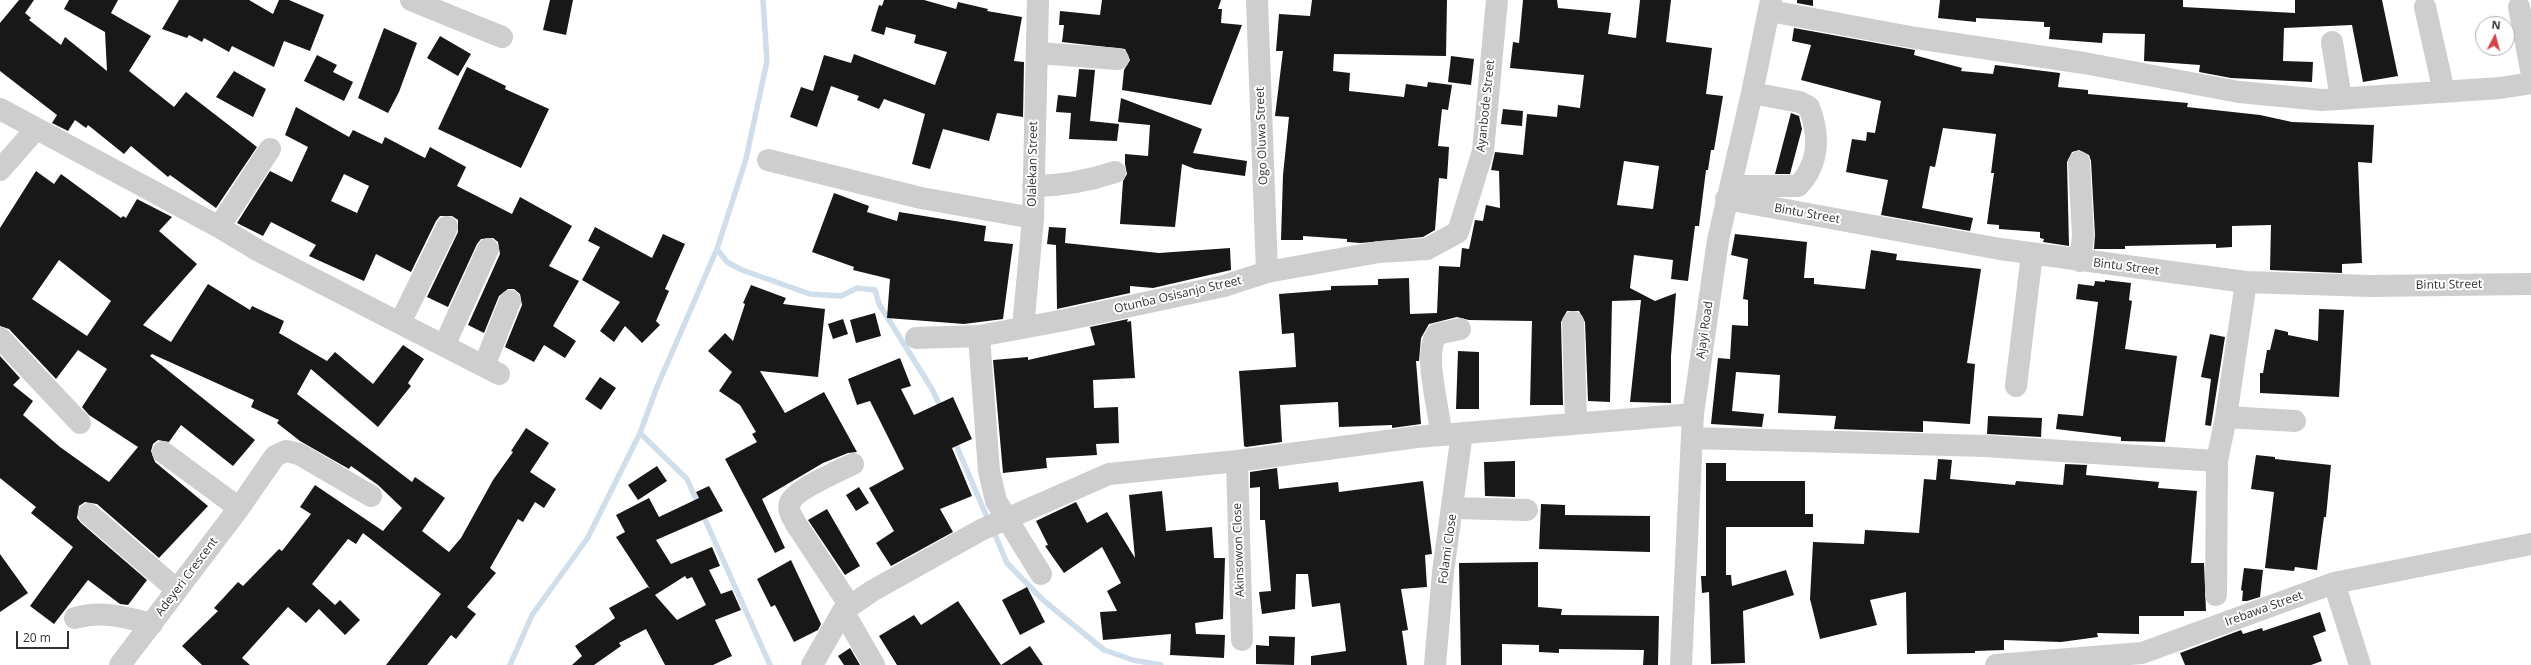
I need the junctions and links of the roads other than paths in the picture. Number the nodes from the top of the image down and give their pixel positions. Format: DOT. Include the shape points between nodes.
graph roads {
  1 [pos="411,0"];
  2 [pos="1258,0"];
  3 [pos="1496,0"];
  4 [pos="1034,1"];
  5 [pos="1770,5"];
  6 [pos="2425,7"];
  7 [pos="2519,7"];
  8 [pos="502,37"];
  9 [pos="2332,42"];
  10 [pos="1038,53"];
  11 [pos="1118,59"];
  12 [pos="2531,70"];
  13 [pos="2531,83"];
  14 [pos="2444,92"];
  15 [pos="1752,93"];
  16 [pos="2340,99"];
  17 [pos="0,109"];
  18 [pos="36,129"];
  19 [pos="270,149"];
  20 [pos="768,160"];
  21 [pos="2079,162"];
  22 [pos="0,170"];
  23 [pos="1115,172"];
  24 [pos="1033,186"];
  25 [pos="1728,192"];
  26 [pos="1033,218"];
  27 [pos="219,227"];
  28 [pos="447,228"];
  29 [pos="1458,232"];
  30 [pos="488,249"];
  31 [pos="2032,254"];
  32 [pos="2080,261"];
  33 [pos="1267,272"];
  34 [pos="2246,282"];
  35 [pos="2531,284"];
  36 [pos="510,302"];
  37 [pos="1573,322"];
  38 [pos="400,323"];
  39 [pos="1023,328"];
  40 [pos="1460,329"];
  41 [pos="979,336"];
  42 [pos="0,338"];
  43 [pos="916,338"];
  44 [pos="444,346"];
  45 [pos="2016,386"];
  46 [pos="1693,414"];
  47 [pos="2226,417"];
  48 [pos="2295,421"];
  49 [pos="1576,422"];
  50 [pos="80,423"];
  51 [pos="1452,434"];
  52 [pos="1692,438"];
  53 [pos="163,452"];
  54 [pos="1237,461"];
  55 [pos="2217,461"];
  56 [pos="853,464"];
  57 [pos="371,496"];
  58 [pos="240,508"];
  59 [pos="1454,508"];
  60 [pos="1527,510"];
  61 [pos="89,514"];
  62 [pos="994,525"];
  63 [pos="2531,544"];
  64 [pos="1041,574"];
  65 [pos="2334,583"];
  66 [pos="177,590"];
  67 [pos="2216,596"];
  68 [pos="847,608"];
  69 [pos="75,618"];
  70 [pos="152,624"];
  71 [pos="1242,640"];
  72 [pos="2145,659"];
  73 [pos="120,665"];
  74 [pos="812,665"];
  75 [pos="874,665"];
  76 [pos="1435,665"];
  77 [pos="1681,665"];
  78 [pos="1996,665"];
  79 [pos="2360,665"];
  1 -- 8 [label="street"];
  2 -- 33 [label="street, Ogo Oluwa Street"];
  3 -- 29 [label="street, Ayanbode Street" via="1483,151"];
  4 -- 10 [label="street, Olalekan Street"];
  5 -- 15 [label="street, Ajayi Road"];
  5 -- 16 [label="street" via="1916,38 2084,63 2239,92 2322,100"];
  6 -- 14 [label="street"];
  7 -- 12 [label="street"];
  9 -- 16 [label="street"];
  10 -- 11 [label="street"];
  10 -- 24 [label="street, Olalekan Street" via="1034,106"];
  13 -- 14 [label="street"];
  14 -- 16 [label="street"];
  15 -- 25 [label="street, Ajayi Road"];
  15 -- 25 [label="street" via="1800,102 1809,107 1817,127 1809,174 1798,186"];
  17 -- 18 [label="street"];
  18 -- 22 [label="street"];
  18 -- 27 [label="street"];
  19 -- 27 [label="street"];
  20 -- 26 [label="street" via="921,198"];
  21 -- 32 [label="street" via="2083,236"];
  23 -- 24 [label="street" via="1077,182"];
  24 -- 26 [label="street, Olalekan Street"];
  25 -- 31 [label="street, Bintu Street"];
  25 -- 46 [label="street, Ajayi Road" via="1718,240"];
  26 -- 39 [label="street, Olalekan Street"];
  27 -- 38 [label="street" via="259,251"];
  28 -- 38 [label="street"];
  29 -- 33 [label="street, Otunba Osisanjo Street" via="1427,249 1379,252"];
  30 -- 44 [label="street"];
  31 -- 32 [label="street, Bintu Street"];
  31 -- 45 [label="street"];
  32 -- 34 [label="street, Bintu Street"];
  33 -- 39 [label="street, Otunba Osisanjo Street" via="1224,286"];
  34 -- 35 [label="street, Bintu Street" via="2370,286"];
  34 -- 47 [label="street"];
  36 -- 44 [label="street" via="491,370"];
  37 -- 49 [label="street"];
  38 -- 44 [label="street"];
  39 -- 41 [label="street, Otunba Osisanjo Street"];
  40 -- 51 [label="street, Folami Close" via="1437,334 1431,363"];
  41 -- 43 [label="street, Otunba Osisanjo Street"];
  41 -- 62 [label="street" via="989,471 996,501"];
  42 -- 50 [label="street"];
  46 -- 49 [label="street"];
  46 -- 52 [label="street, Ajayi Road"];
  47 -- 48 [label="street"];
  47 -- 55 [label="street"];
  49 -- 51 [label="street"];
  51 -- 54 [label="street"];
  51 -- 59 [label="street, Folami Close"];
  52 -- 55 [label="street" via="1985,446"];
  52 -- 77 [label="street, Ajayi Road"];
  53 -- 58 [label="street"];
  54 -- 62 [label="street" via="1109,474"];
  54 -- 71 [label="street, Akinsowon Close"];
  55 -- 67 [label="street"];
  56 -- 68 [label="street" via="796,494 790,504 790,512 796,524"];
  57 -- 58 [label="street, Adeyeri Crescent" via="299,454 286,451 275,456"];
  58 -- 66 [label="street, Adeyeri Crescent"];
  59 -- 60 [label="street"];
  59 -- 76 [label="street, Folami Close" via="1443,572"];
  61 -- 66 [label="street"];
  62 -- 64 [label="street"];
  62 -- 68 [label="street" via="872,591"];
  63 -- 65 [label="street, Irebawa Street"];
  65 -- 72 [label="street, Irebawa Street"];
  65 -- 79 [label="street"];
  66 -- 70 [label="street, Adeyeri Crescent"];
  68 -- 74 [label="street"];
  68 -- 75 [label="street"];
  69 -- 70 [label="street" via="89,614 110,614"];
  70 -- 73 [label="street, Adeyeri Crescent"];
  72 -- 78 [label="street, Irebawa Street"];
}
